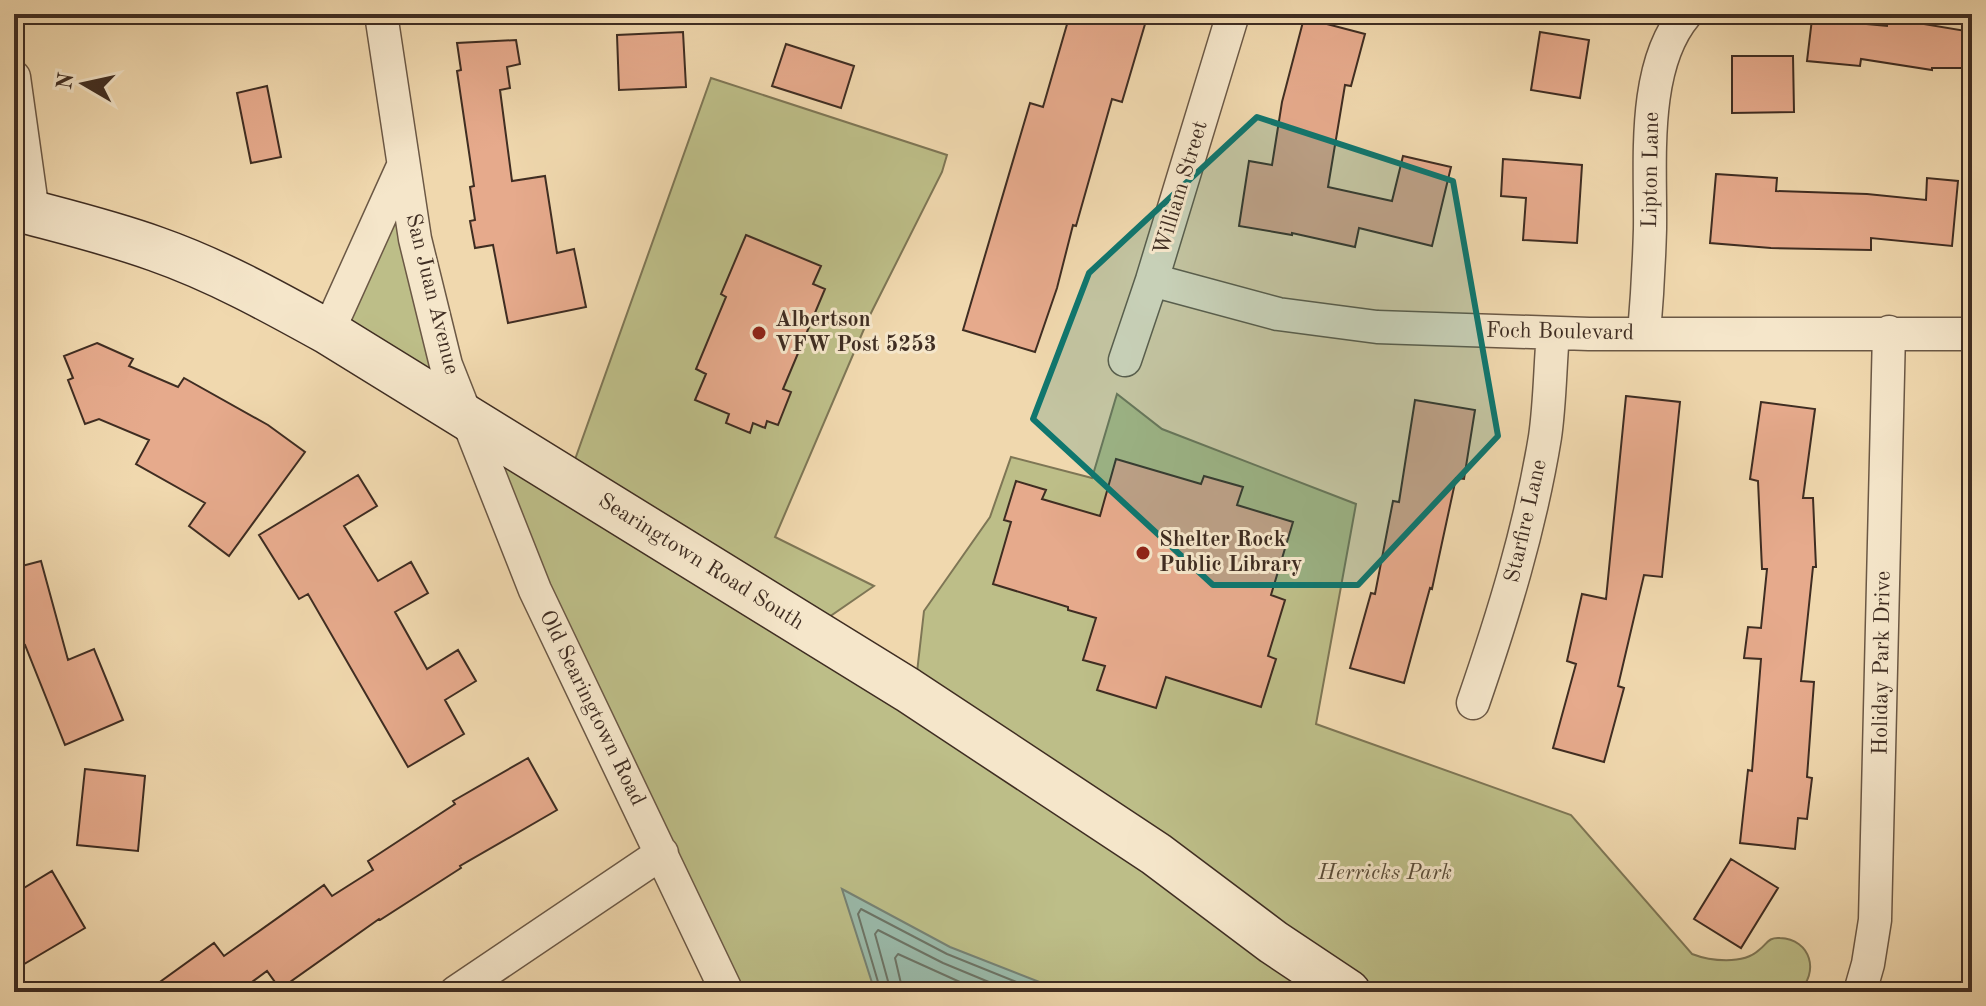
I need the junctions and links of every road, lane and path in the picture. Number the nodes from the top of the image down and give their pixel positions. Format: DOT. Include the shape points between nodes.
graph roads {
  1 [pos="381,14"];
  2 [pos="1233,14"];
  3 [pos="1686,14"];
  4 [pos="14,77"];
  5 [pos="403,166"];
  6 [pos="23,211"];
  7 [pos="1152,280"];
  8 [pos="328,332"];
  9 [pos="1889,332"];
  10 [pos="1553,333"];
  11 [pos="1644,334"];
  12 [pos="1972,334"];
  13 [pos="1125,360"];
  14 [pos="468,419"];
  15 [pos="1473,703"];
  16 [pos="662,853"];
  17 [pos="456,992"];
  18 [pos="727,992"];
  19 [pos="1348,992"];
  20 [pos="1860,992"];
  1 -- 5 [label="street, San Juan Avenue"];
  2 -- 7 [label="street, William Street"];
  3 -- 11 [label="street, Lipton Lane" via="1664,50 1652,104"];
  4 -- 6 [label="street"];
  5 -- 8 [label="street, San Juan Avenue"];
  5 -- 14 [label="street, San Juan Avenue" via="446,365"];
  6 -- 8 [label="main road, Searingtown Road South" via="159,250 254,291"];
  7 -- 10 [label="street, Foch Boulevard" via="1278,314 1377,327"];
  7 -- 13 [label="street, William Street"];
  8 -- 14 [label="main road, Searingtown Road South"];
  9 -- 11 [label="street, Foch Boulevard"];
  9 -- 12 [label="street, Foch Boulevard"];
  9 -- 20 [label="street, Holiday Park Drive" via="1875,920"];
  10 -- 11 [label="street, Foch Boulevard"];
  10 -- 15 [label="street, Starfire Lane" via="1546,434 1529,521"];
  14 -- 16 [label="street, Old Searingtown Road" via="535,590"];
  14 -- 19 [label="main road, Searingtown Road South" via="908,690 1156,854"];
  16 -- 17 [label="street"];
  16 -- 18 [label="street, Old Searingtown Road"];
}
